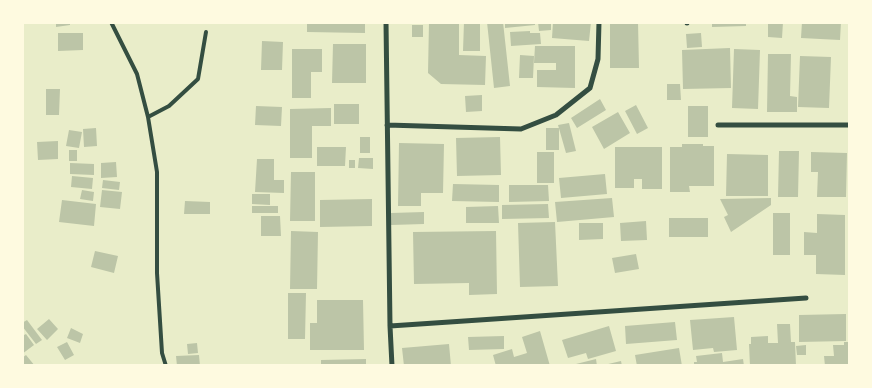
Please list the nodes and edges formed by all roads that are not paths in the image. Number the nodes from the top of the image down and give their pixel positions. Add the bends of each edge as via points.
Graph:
1 (111, 22) edge
2 (386, 22) edge
3 (599, 22) edge
4 (206, 32) dead end
5 (148, 117) junction
6 (387, 125) junction
7 (718, 125) dead end
8 (850, 125) edge
9 (806, 298) dead end
10 (390, 326) junction
11 (166, 366) edge
12 (392, 366) edge

1 - 5 lane via 137,74
2 - 6 street
3 - 6 street via 598,59 590,88 556,115 522,129
4 - 5 lane via 198,79 169,106
5 - 11 lane via 157,172 157,273 162,353
6 - 10 street
7 - 8 street
9 - 10 street
10 - 12 street

